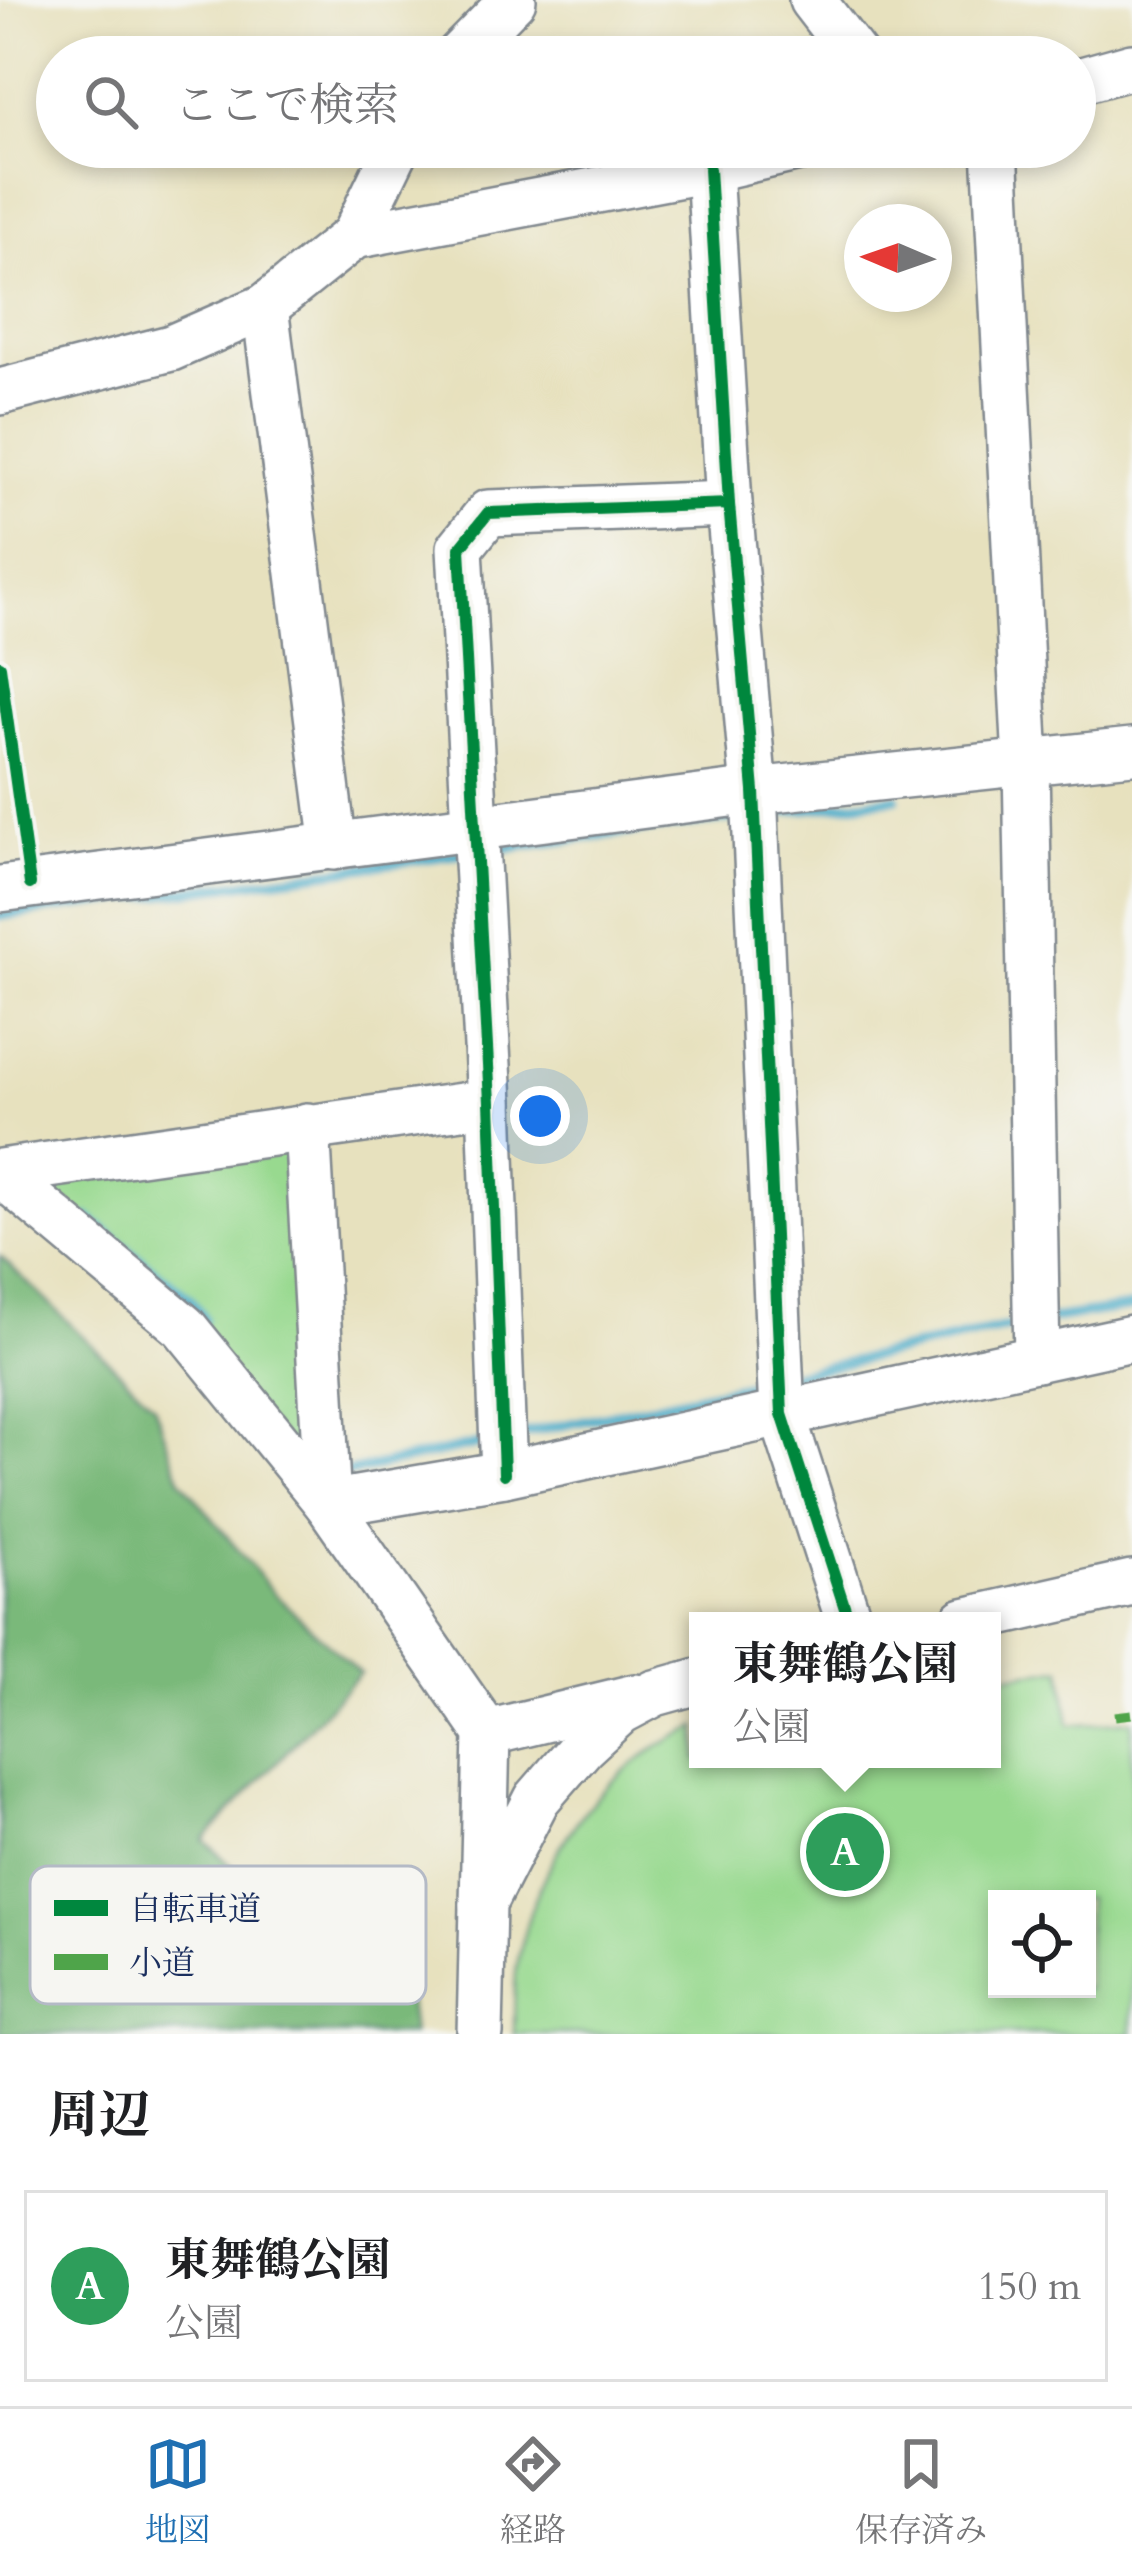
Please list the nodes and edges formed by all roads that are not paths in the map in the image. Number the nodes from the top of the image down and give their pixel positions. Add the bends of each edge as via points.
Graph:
1 (513, 0) edge
2 (812, 0) edge
3 (478, 36) edge
4 (840, 36) edge
5 (1132, 66) edge
6 (1096, 76) edge
7 (387, 168) edge
8 (713, 168) edge
9 (995, 168) edge
10 (709, 169) junction
11 (354, 236) junction
12 (265, 307) junction
13 (0, 392) edge
14 (729, 504) junction
15 (1132, 751) edge
16 (1026, 763) junction
17 (754, 790) junction
18 (475, 828) junction
19 (334, 847) junction
20 (0, 890) edge
21 (490, 1102) junction
22 (307, 1126) junction
23 (0, 1173) edge
24 (1132, 1338) edge
25 (1037, 1359) junction
26 (782, 1414) junction
27 (504, 1474) junction
28 (328, 1504) junction
29 (1132, 1583) edge
30 (846, 1612) edge
31 (1001, 1613) edge
32 (676, 1687) edge
33 (487, 1733) junction
34 (483, 1904) junction
35 (480, 2034) edge

1 - 3 street
2 - 4 street
5 - 6 street
7 - 11 street
8 - 10 street
9 - 16 street
10 - 11 street
10 - 14 street
11 - 12 street
12 - 13 street via 170,348
12 - 19 street
14 - 17 street
14 - 18 street via 488,513 460,548
15 - 16 street
16 - 17 street
16 - 25 street
17 - 18 street
17 - 26 street
18 - 19 street
18 - 21 street
19 - 20 street
21 - 22 street
21 - 27 street
22 - 23 street
22 - 28 street
23 - 28 street via 184,1328
24 - 25 street
25 - 26 street
26 - 27 street
26 - 30 street
27 - 28 street
28 - 33 street
29 - 31 street
32 - 33 street
32 - 34 street via 621,1711 582,1747 537,1799
33 - 34 street
34 - 35 street

